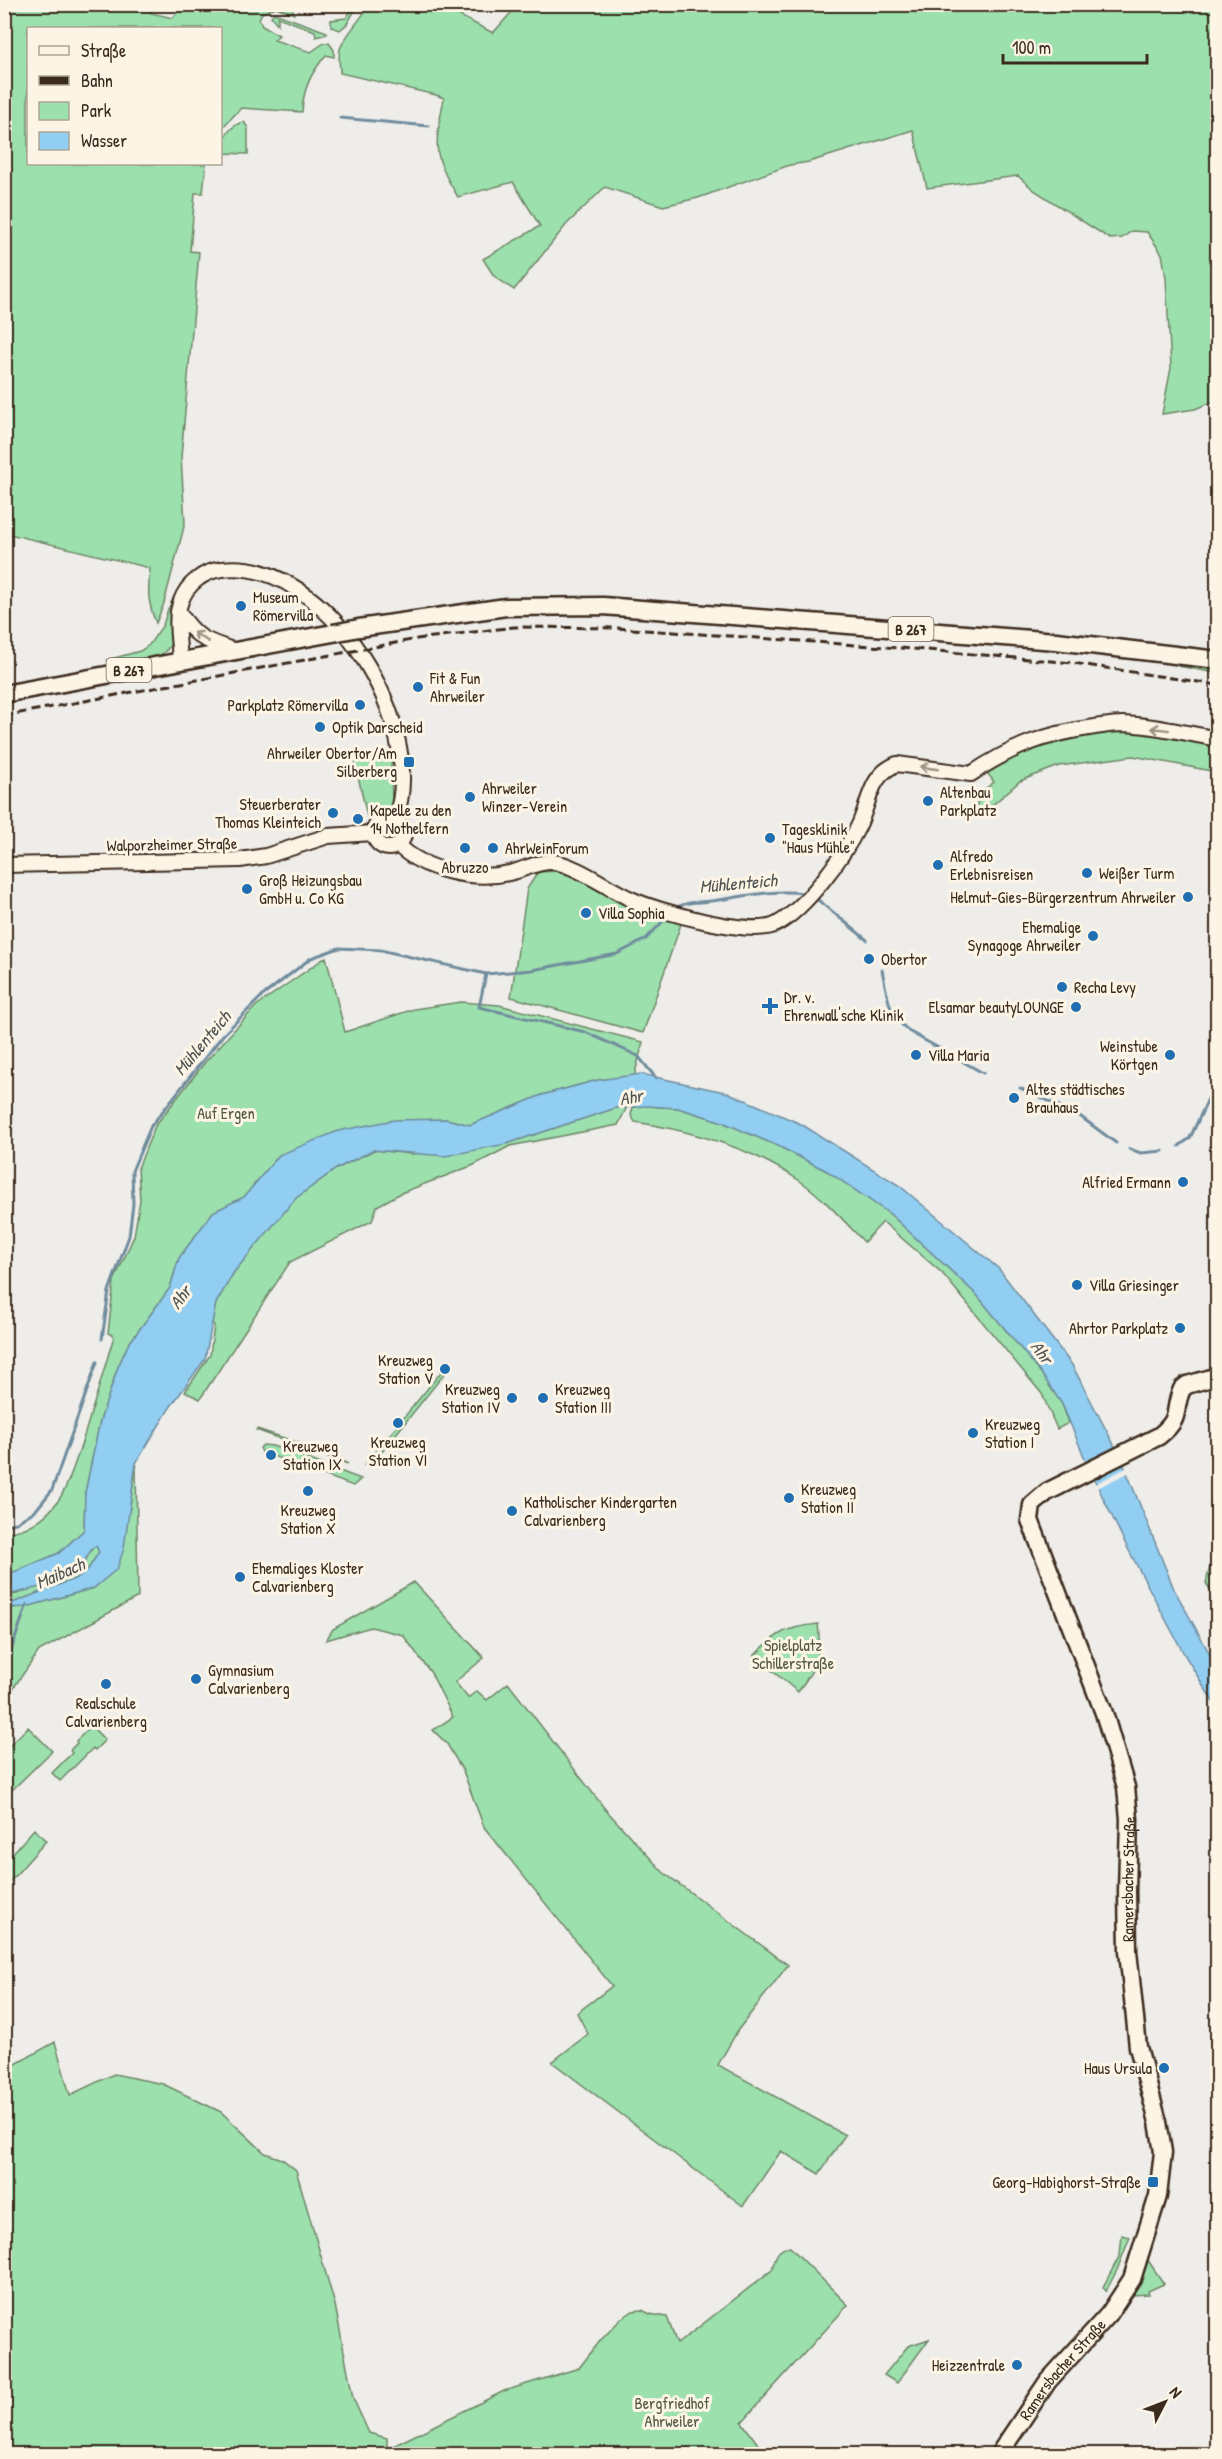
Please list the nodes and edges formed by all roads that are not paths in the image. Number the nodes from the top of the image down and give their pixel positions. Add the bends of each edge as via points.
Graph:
1 (178, 611) junction
2 (233, 650) junction
3 (180, 660) junction
4 (1218, 660) edge
5 (4, 694) edge
6 (1218, 739) edge
7 (395, 819) junction
8 (373, 833) junction
9 (398, 845) junction
10 (4, 865) edge
11 (1218, 1376) edge
12 (999, 2454) edge

2 -> 1 street via 192,632
1 - 3 street
1 - 7 street via 185,592 197,579 218,569 244,568 282,579 330,615 366,662 396,730 401,798
2 - 3 main road, B 267
2 - 4 main road, B 267, bridge via 506,607 584,605 1056,641
3 - 5 main road, B 267
6 -> 9 street via 1121,724 1033,740 971,774 897,764 887,768 878,777 858,826 821,882 789,916 758,929 715,924 633,900 561,863 543,862 494,876 423,862
7 - 8 street, Walporzheimer Straße via 379,821
7 - 9 street via 404,831
8 - 9 street via 384,848
8 - 10 street, Walporzheimer Straße via 328,836 240,860
11 - 12 main road, Ramersbacher Straße via 1187,1385 1179,1395 1175,1419 1169,1428 1047,1492 1032,1505 1030,1520 1104,1713 1126,1787 1130,1819 1128,1951 1138,2047 1163,2152 1158,2196 1132,2279 1109,2314 1048,2381

